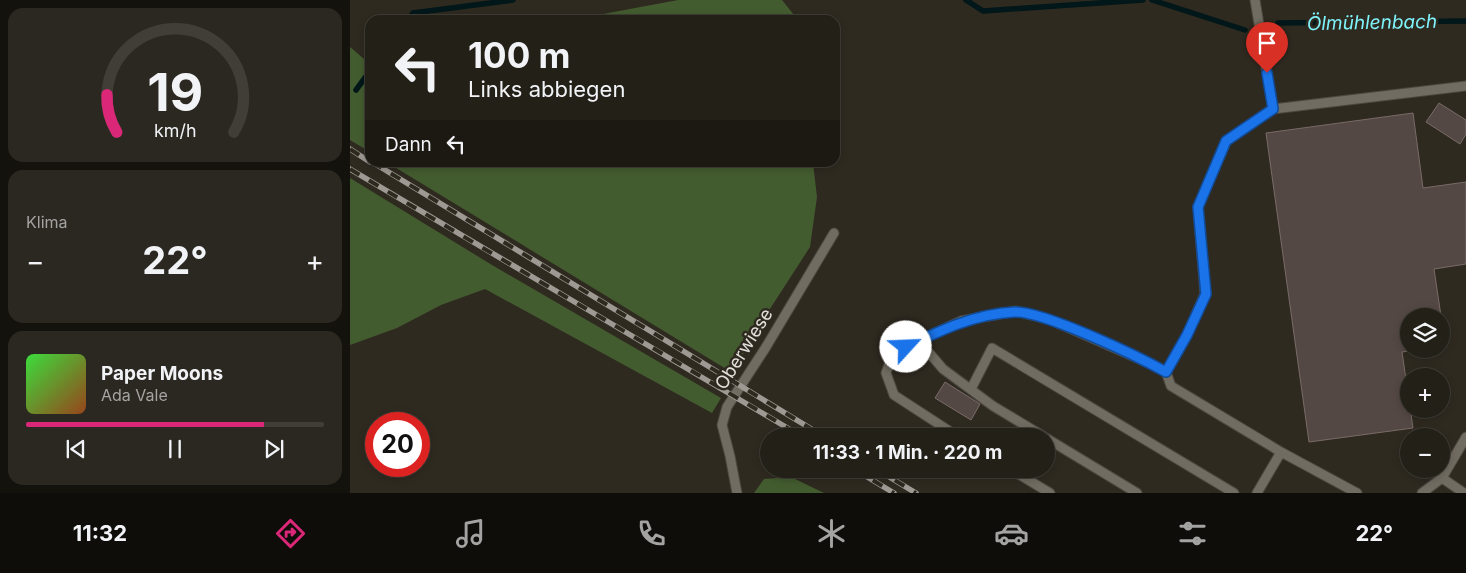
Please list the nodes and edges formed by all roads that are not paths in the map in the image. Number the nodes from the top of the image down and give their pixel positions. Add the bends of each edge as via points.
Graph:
1 (1255, 0) edge
2 (1466, 86) edge
3 (1273, 109) junction
4 (834, 233) dead end
5 (919, 341) junction
6 (1166, 372) junction
7 (971, 389) junction
8 (944, 428) edge
9 (1030, 428) edge
10 (1466, 437) edge
11 (1055, 443) edge
12 (1281, 452) junction
13 (1450, 464) edge
14 (1025, 478) edge
15 (1442, 478) joint
16 (737, 493) edge
17 (1050, 493) edge
18 (1137, 493) edge
19 (1234, 493) edge
20 (1257, 493) edge
21 (1357, 493) edge
22 (1422, 493) edge
23 (1464, 493) edge

1 - 3 lane
2 - 3 lane
3 - 6 lane via 1226,141 1198,207 1206,294
4 - 16 lane, Oberwiese via 727,407 722,425
5 - 6 lane via 962,321 1016,312 1051,320
5 - 7 lane via 943,369
5 - 8 lane via 893,353 886,372 894,395
6 - 12 lane via 1171,386
7 - 9 lane
7 - 19 lane via 992,348
10 - 13 lane
11 - 18 lane
12 - 20 lane
12 - 21 lane
14 - 17 lane
15 - 22 lane
15 - 23 lane

